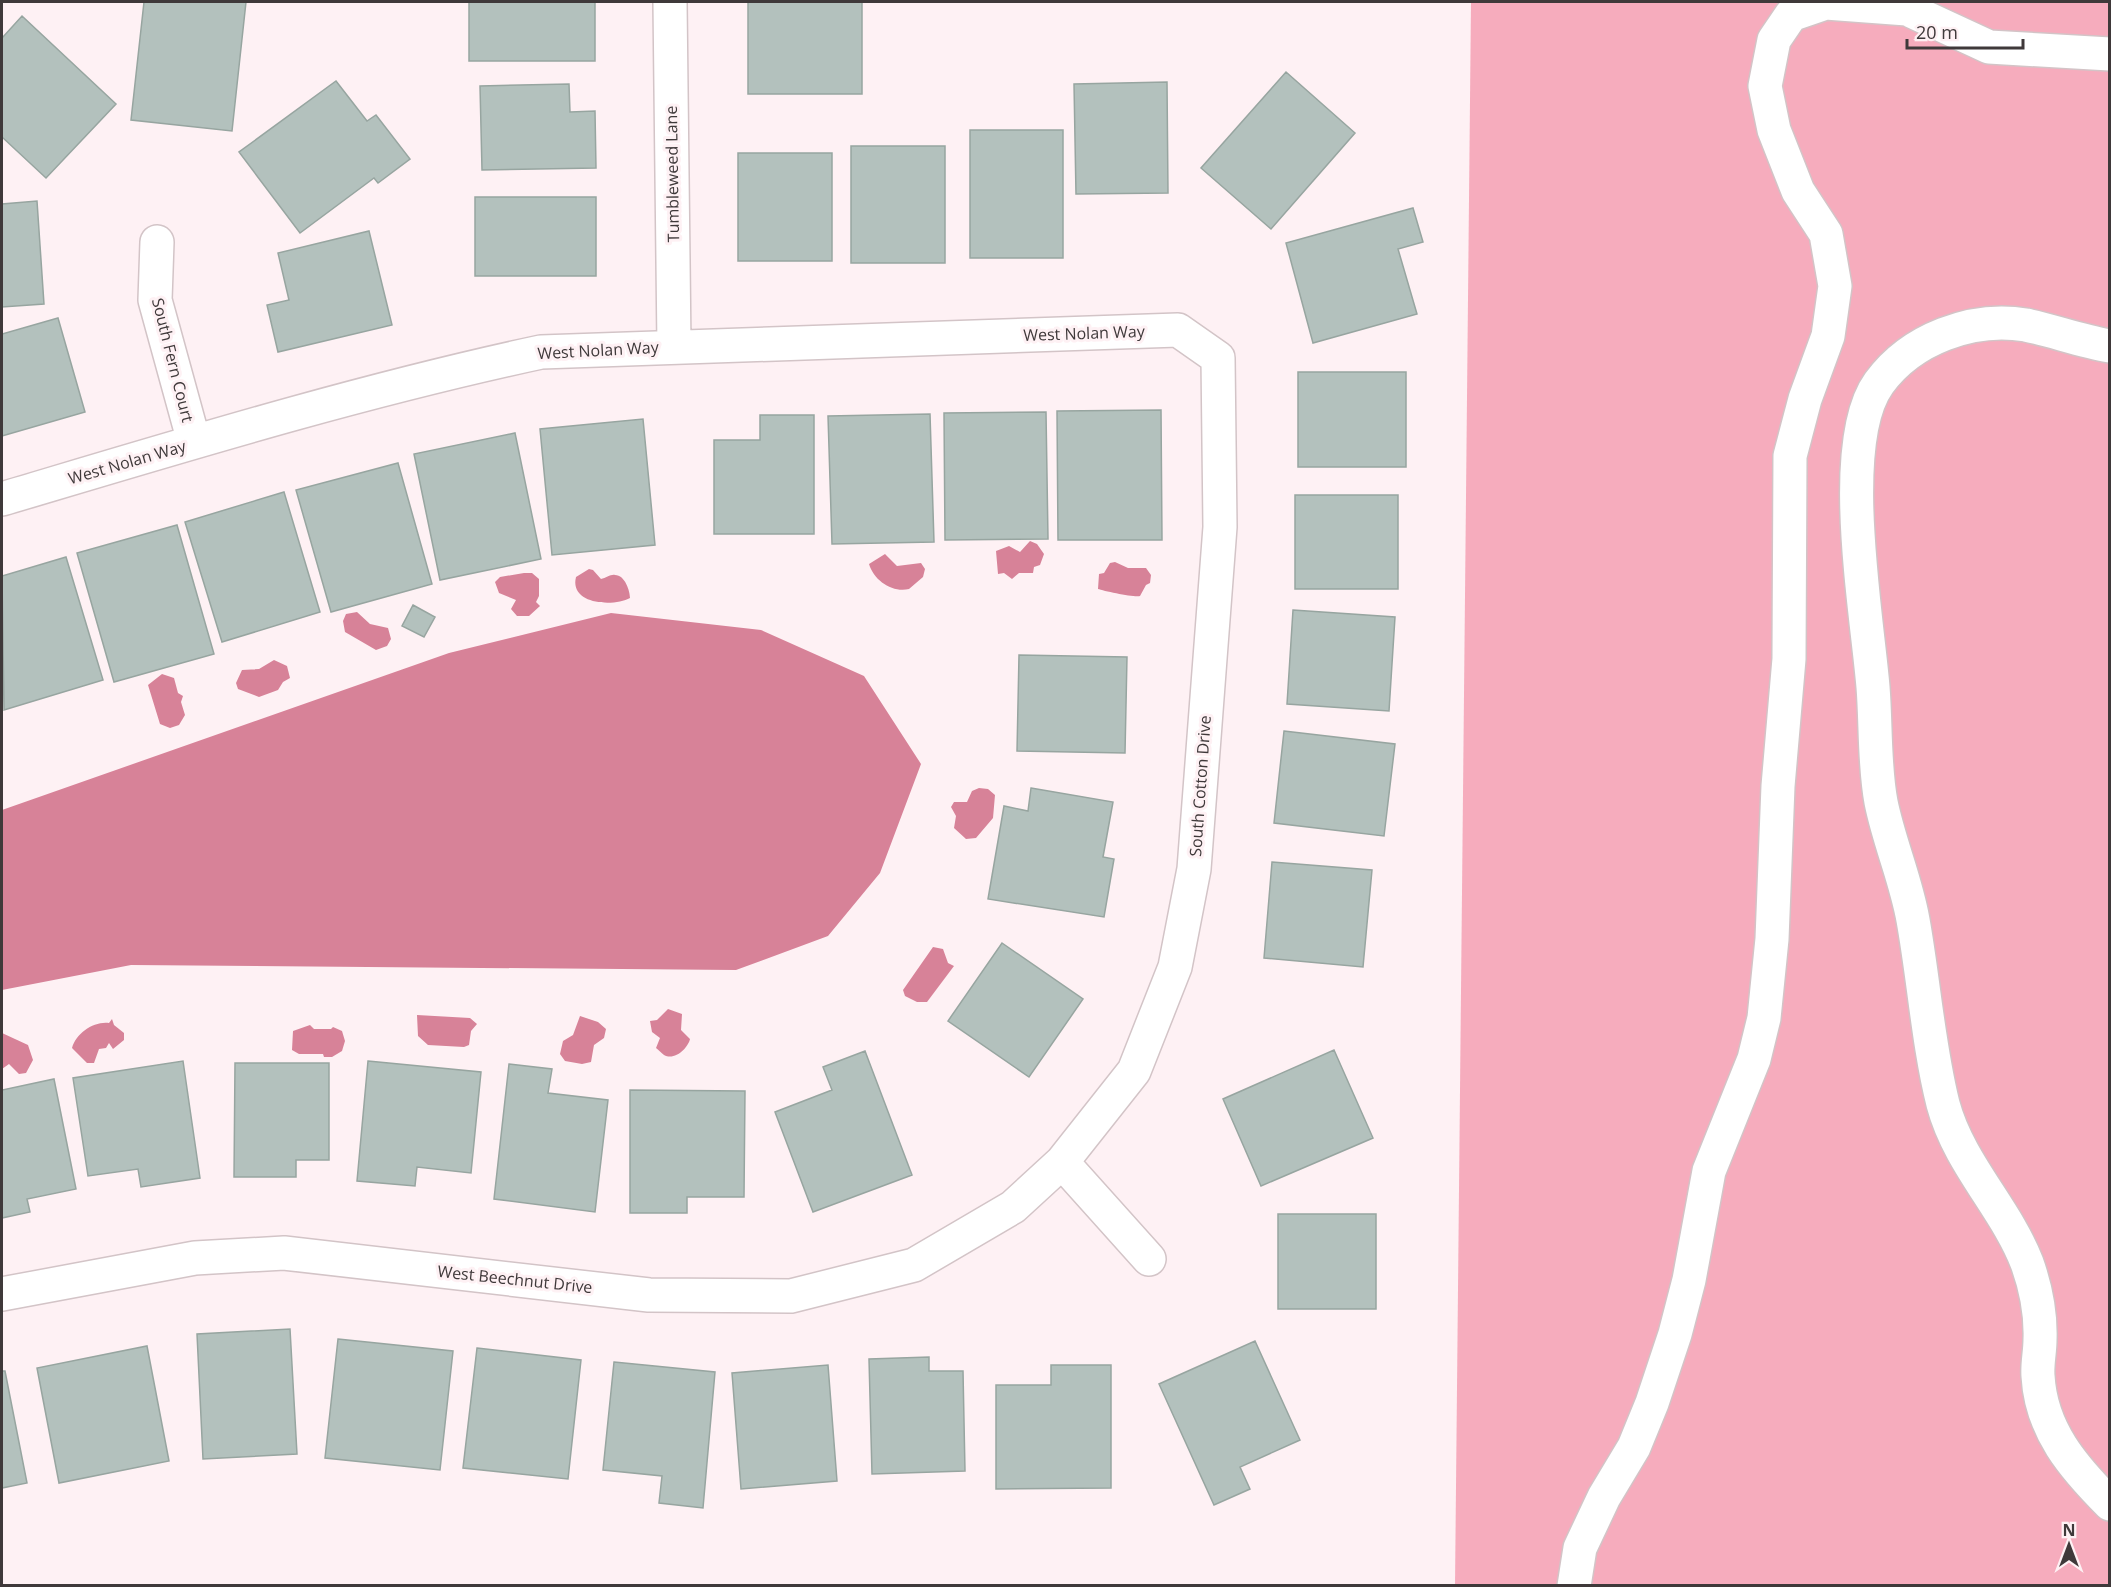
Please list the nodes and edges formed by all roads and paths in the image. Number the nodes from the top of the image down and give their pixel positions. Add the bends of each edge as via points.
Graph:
1 (670, 2) edge
2 (2109, 54) edge
3 (157, 242) dead end
4 (1178, 330) joint
5 (674, 346) junction
6 (2109, 346) edge
7 (194, 442) junction
8 (2, 499) edge
9 (1062, 1162) junction
10 (1013, 1207) joint
11 (1149, 1259) dead end
12 (2, 1294) edge
13 (2109, 1504) edge
14 (1574, 1586) edge

1 - 5 street, Tumbleweed Lane
2 - 14 street via 1989,47 1907,9 1826,3 1791,15 1774,40 1765,86 1774,130 1798,190 1826,234 1835,286 1828,336 1790,456 1789,658 1764,1018 1750,1068 1710,1171 1672,1344 1634,1447 1580,1548
3 - 7 street, South Fern Court via 154,300
4 - 5 street, West Nolan Way
4 - 9 street, South Cotton Drive via 1218,358 1220,527 1194,870 1175,967 1134,1071
5 - 7 street, West Nolan Way via 541,352 473,366
6 - 13 street via 2023,325 1984,325 1944,332 1907,354 1878,384 1860,430 1858,491 1858,556 1870,645 1880,799 1912,917 1944,1106 1959,1146 2025,1259 2038,1299 2038,1375 2043,1414 2064,1455
7 - 8 street, West Nolan Way
9 - 10 street, South Cotton Drive
9 - 11 street
10 - 12 street, West Beechnut Drive via 914,1264 791,1296 649,1295 284,1253 195,1258

